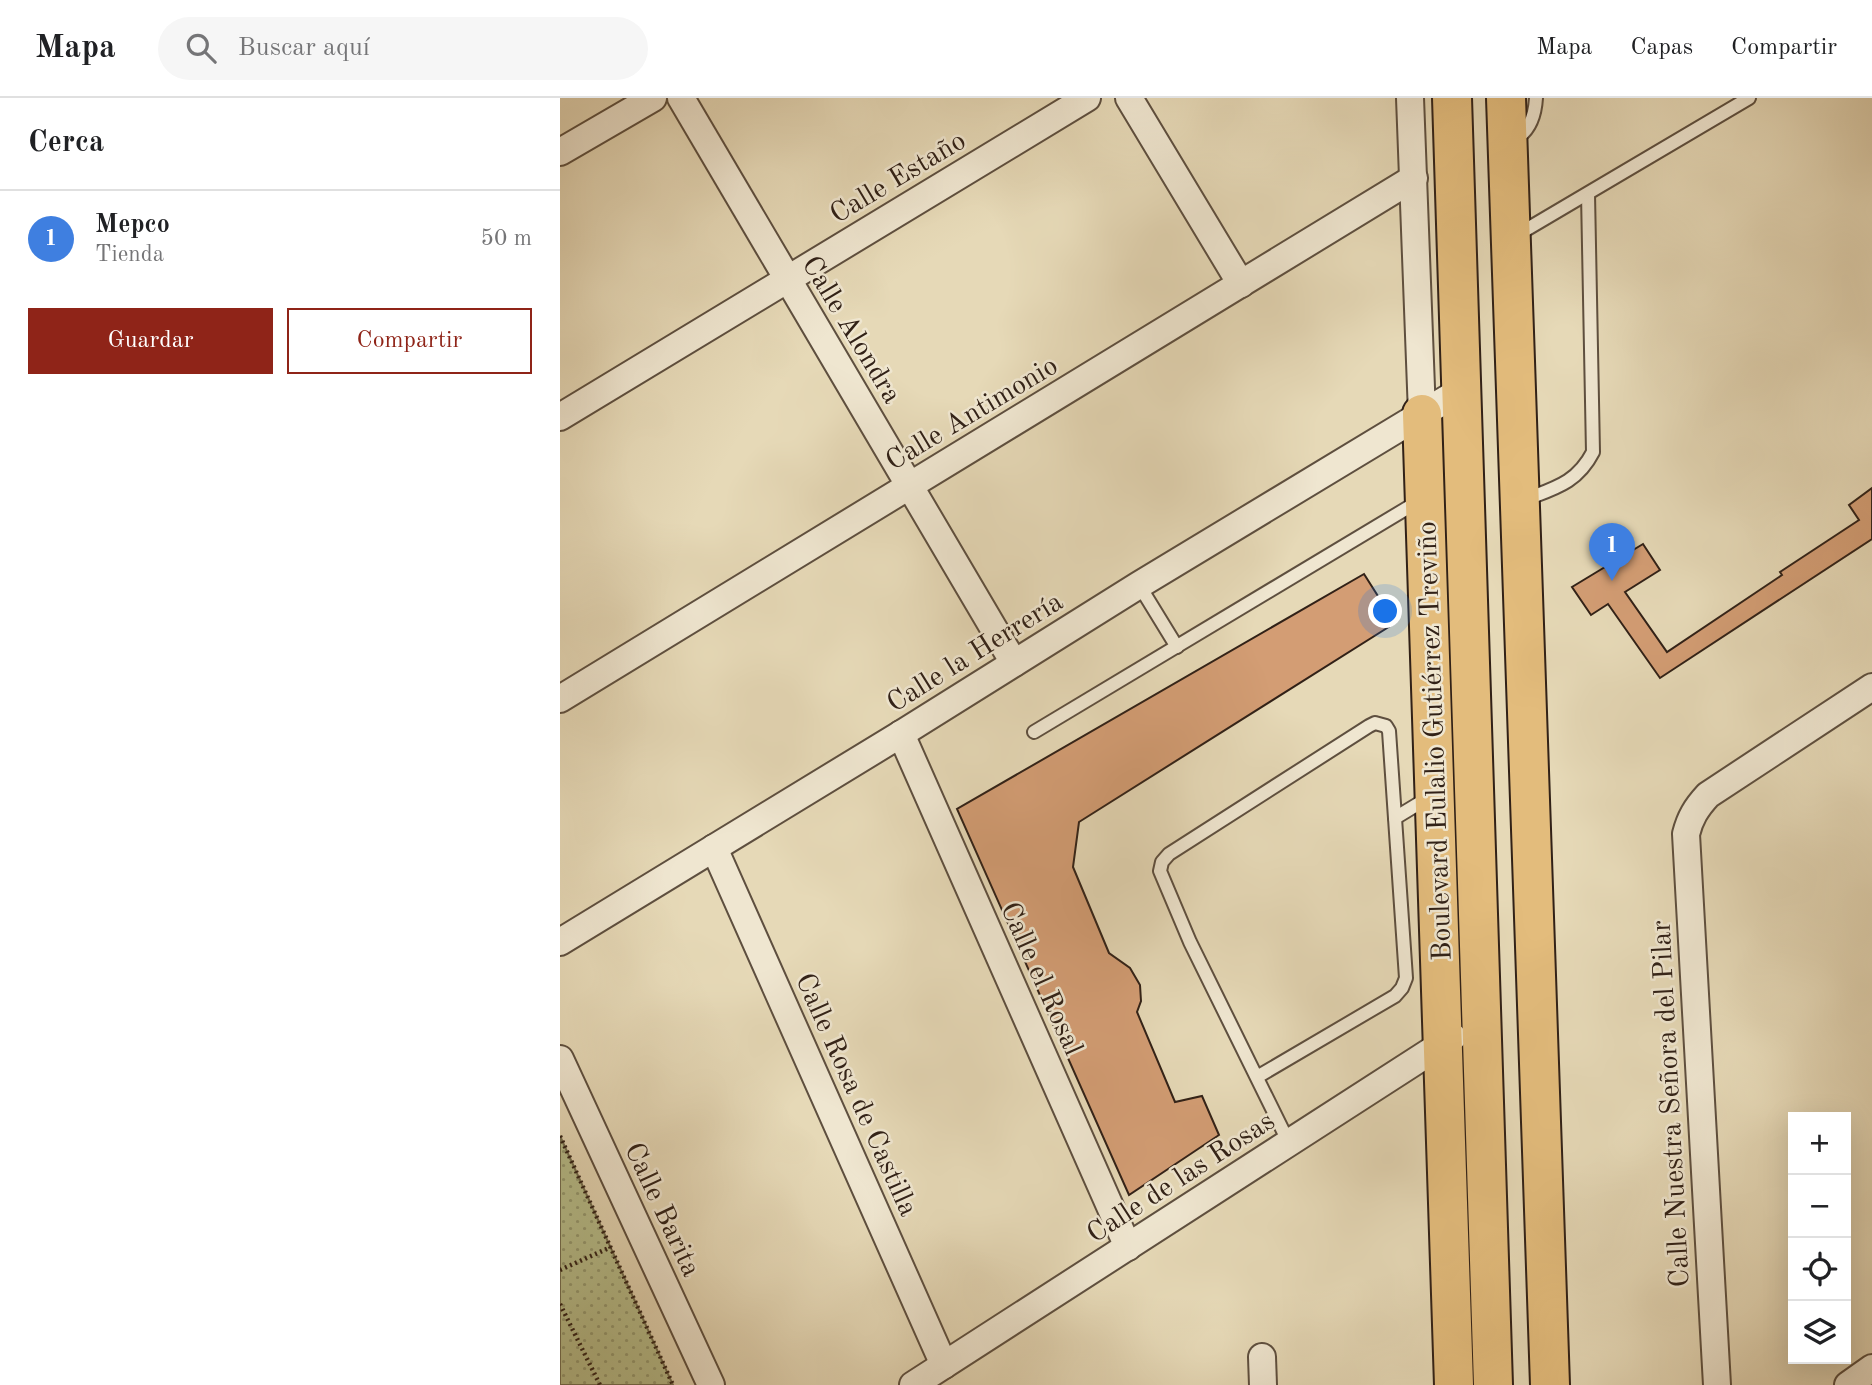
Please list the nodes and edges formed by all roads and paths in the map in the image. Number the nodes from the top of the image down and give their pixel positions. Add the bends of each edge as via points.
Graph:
1 (653, 98) edge
2 (1087, 98) edge
3 (1129, 98) edge
4 (1410, 98) edge
5 (1452, 98) edge
6 (1506, 98) edge
7 (1536, 98) edge
8 (1749, 98) edge
9 (690, 101) edge
10 (1508, 142) junction
11 (560, 152) edge
12 (1414, 178) junction
13 (1588, 194) junction
14 (1511, 238) junction
15 (787, 280) junction
16 (1241, 284) junction
17 (1460, 391) junction
18 (1422, 414) junction
19 (560, 417) edge
20 (909, 486) junction
21 (1425, 498) junction
22 (1521, 501) junction
23 (1139, 585) junction
24 (1177, 647) junction
25 (1014, 663) junction
26 (1872, 687) edge
27 (560, 699) edge
28 (1034, 732) dead end
29 (901, 734) junction
30 (1435, 794) junction
31 (1395, 818) junction
32 (714, 848) junction
33 (560, 942) edge
34 (1481, 1020) junction
35 (1443, 1044) junction
36 (560, 1059) edge
37 (1257, 1077) junction
38 (560, 1136) edge
39 (1289, 1143) junction
40 (640, 1233) junction
41 (611, 1247) junction
42 (1128, 1247) junction
43 (560, 1270) edge
44 (560, 1304) edge
45 (1262, 1357) dead end
46 (944, 1365) junction
47 (1872, 1368) edge
48 (600, 1385) edge
49 (673, 1385) edge
50 (710, 1385) edge
51 (913, 1385) edge
52 (1262, 1385) edge
53 (1454, 1385) edge
54 (1493, 1385) edge
55 (1550, 1385) edge
56 (1717, 1385) edge
57 (1848, 1385) edge

1 - 11 street
2 - 15 street, Calle Estaño
3 - 16 street
4 - 12 street, Boulevard Eulalio Gutiérrez Treviño
5 - 17 main road, Boulevard Eulalio Gutiérrez Treviño
6 - 10 main road
7 - 10 lane via 1530,125
8 - 13 lane
9 - 15 street, Calle Alondra
10 - 14 main road
12 - 16 street, Calle Antimonio
12 - 18 street, Boulevard Eulalio Gutiérrez Treviño
13 - 14 lane
13 - 22 lane via 1593,452 1576,476
14 - 22 main road
15 - 19 street, Calle Estaño
15 - 20 street, Calle Alondra
16 - 20 street, Calle Antimonio
17 - 18 street, Calle la Herrería
17 - 34 main road, Boulevard Eulalio Gutiérrez Treviño
18 - 21 main road, Boulevard Eulalio Gutiérrez Treviño
18 - 23 street, Calle la Herrería
20 - 25 street, Calle Alondra
20 - 27 street, Calle Antimonio
21 - 24 lane
21 - 30 main road, Boulevard Eulalio Gutiérrez Treviño
22 - 55 main road
23 - 24 lane
23 - 25 street, Calle la Herrería
24 - 28 lane
25 - 29 street, Calle la Herrería
26 - 56 street, Calle Nuestra Señora del Pilar via 1708,795 1690,820 1686,849
29 - 32 street, Calle la Herrería
29 - 42 street, Calle el Rosal
30 - 31 lane
30 - 35 main road, Boulevard Eulalio Gutiérrez Treviño
31 - 37 lane via 1406,978 1402,988 1388,1001
31 - 37 lane via 1388,731 1375,723 1162,862 1162,880
32 - 33 street, Calle la Herrería
32 - 46 street, Calle Rosa de Castilla
34 - 35 street, Calle de las Rosas
34 - 54 main road, Boulevard Eulalio Gutiérrez Treviño
35 - 39 street, Calle de las Rosas
35 - 53 main road, Boulevard Eulalio Gutiérrez Treviño
36 - 40 street, Calle Barita
37 - 39 lane
38 - 41 path
39 - 42 street, Calle de las Rosas
40 - 41 path
40 - 50 street, Calle Barita
41 - 43 path
41 - 49 path
42 - 46 street, Calle de las Rosas
44 - 48 path
45 - 52 street
46 - 51 street, Calle de las Rosas
47 - 57 street

